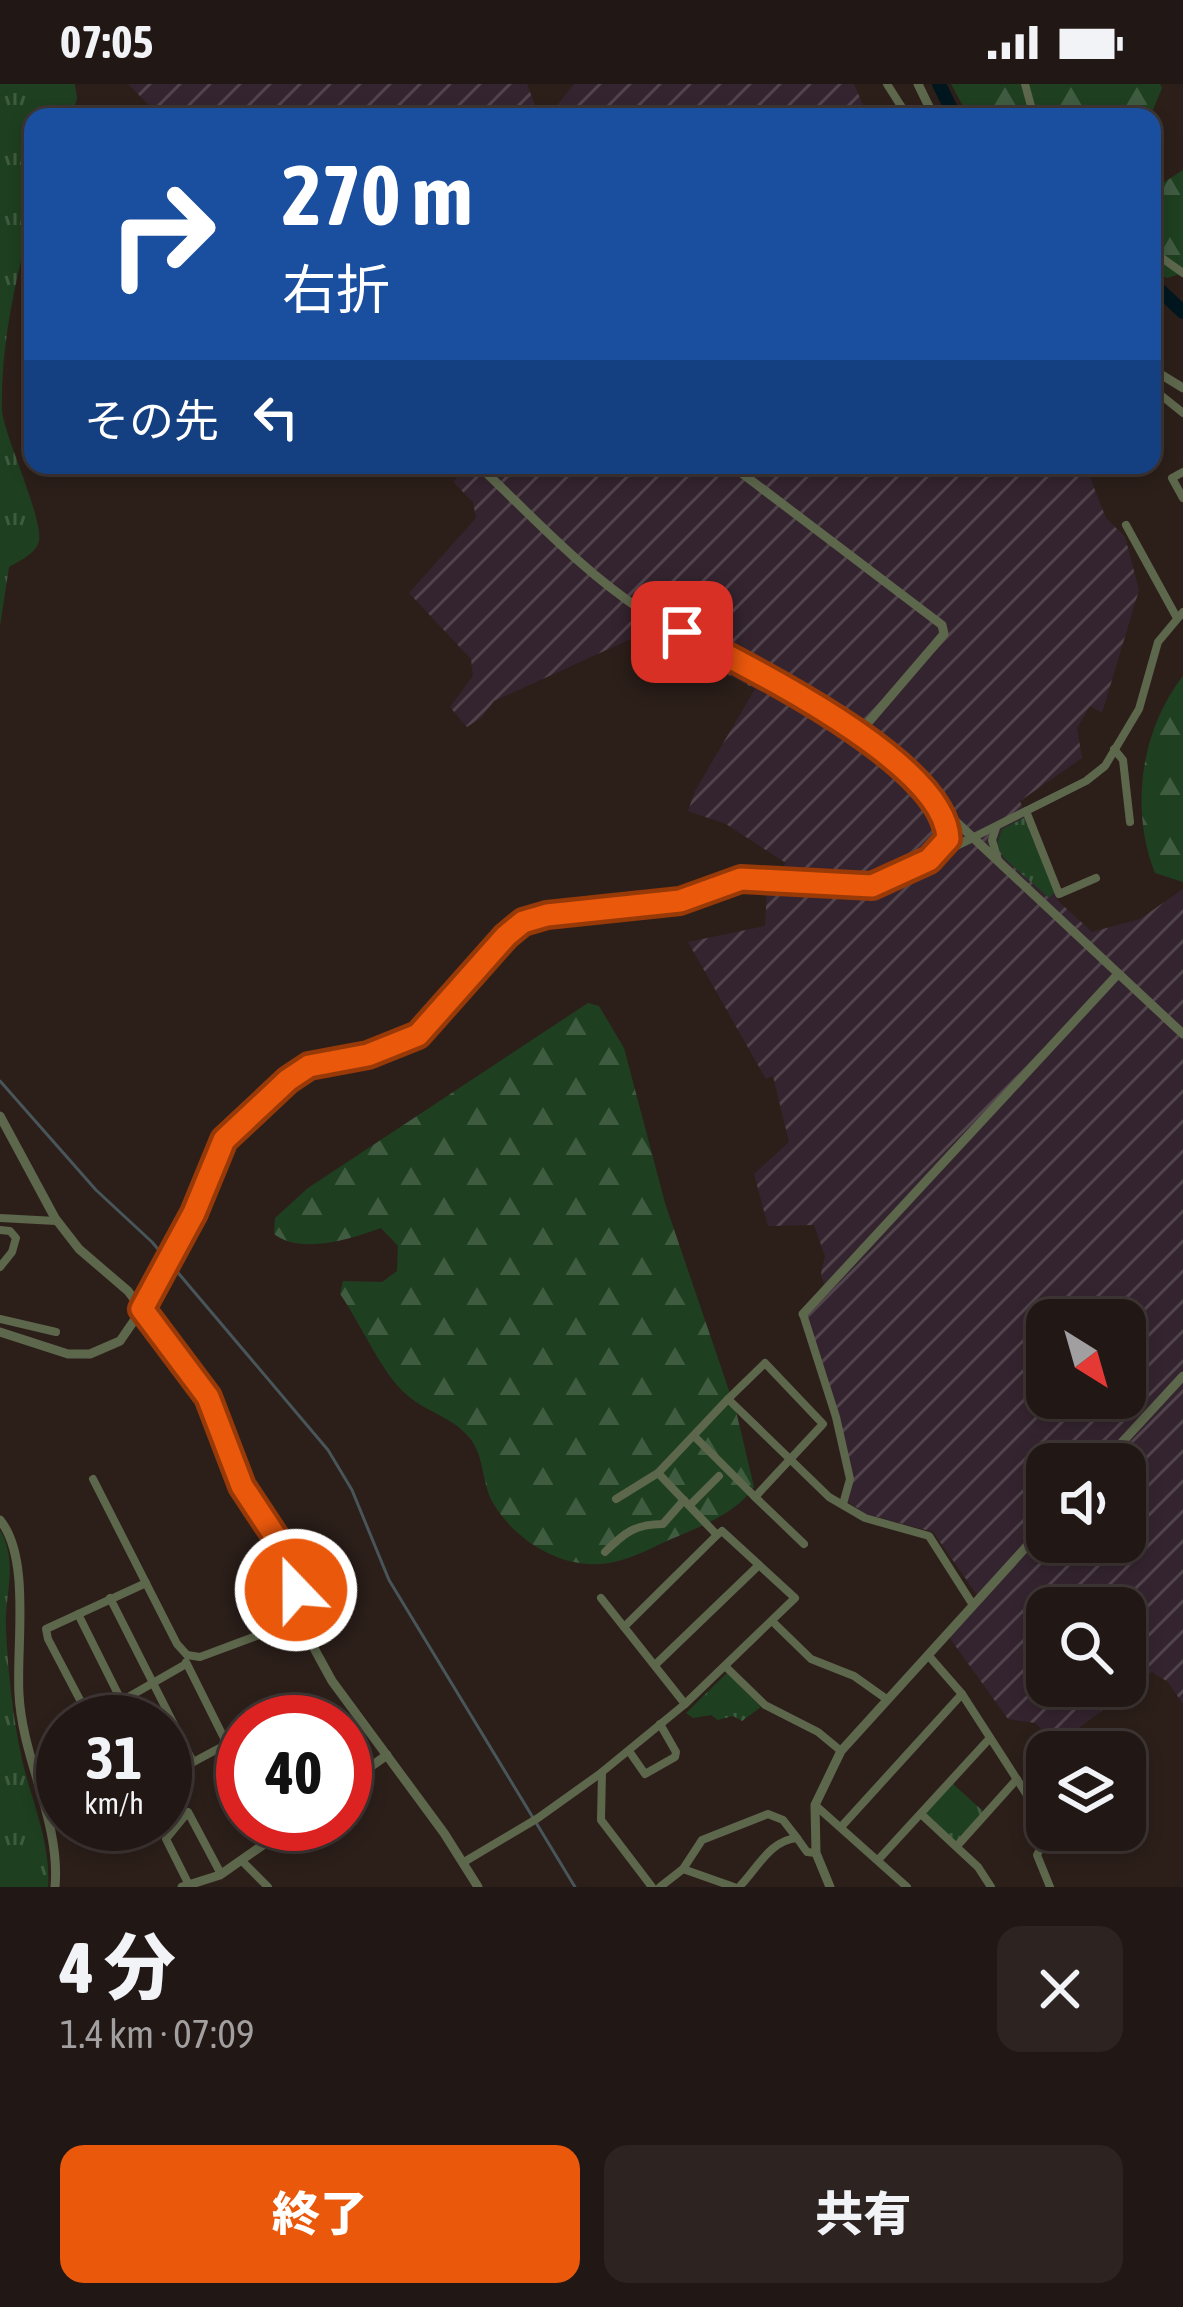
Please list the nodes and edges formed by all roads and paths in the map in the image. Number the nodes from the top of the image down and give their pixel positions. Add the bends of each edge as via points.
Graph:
1 (1183, 472) edge
2 (488, 474) edge
3 (743, 474) edge
4 (1183, 498) edge
5 (1126, 525) dead end
6 (1180, 615) edge
7 (860, 732) junction
8 (1114, 748) junction
9 (938, 804) junction
10 (1026, 811) junction
11 (1130, 822) dead end
12 (1001, 823) junction
13 (974, 837) junction
14 (929, 860) junction
15 (1000, 862) junction
16 (1096, 878) dead end
17 (1118, 974) junction
18 (1183, 1034) edge
19 (1, 1121) edge
20 (0, 1218) edge
21 (56, 1221) junction
22 (0, 1230) edge
23 (0, 1267) edge
24 (142, 1309) junction
25 (803, 1314) joint
26 (0, 1319) edge
27 (0, 1332) edge
28 (56, 1333) dead end
29 (1183, 1376) edge
30 (728, 1399) junction
31 (694, 1436) junction
32 (1121, 1443) edge
33 (790, 1460) junction
34 (658, 1473) junction
35 (718, 1476) dead end
36 (93, 1479) dead end
37 (755, 1497) junction
38 (616, 1499) dead end
39 (687, 1503) junction
40 (843, 1504) junction
41 (0, 1520) edge
42 (717, 1535) junction
43 (804, 1544) dead end
44 (1026, 1547) edge
45 (604, 1552) dead end
46 (759, 1565) junction
47 (146, 1583) junction
48 (110, 1598) junction
49 (601, 1598) dead end
50 (974, 1605) junction
51 (77, 1614) junction
52 (302, 1618) junction
53 (772, 1621) junction
54 (624, 1627) junction
55 (927, 1654) junction
56 (187, 1659) junction
57 (656, 1666) junction
58 (724, 1666) junction
59 (153, 1684) junction
60 (962, 1694) junction
61 (78, 1695) edge
62 (118, 1695) edge
63 (134, 1695) edge
64 (885, 1698) junction
65 (685, 1704) junction
66 (216, 1721) edge
67 (661, 1724) junction
68 (991, 1738) junction
69 (216, 1750) edge
70 (628, 1750) junction
71 (841, 1751) junction
72 (387, 1754) junction
73 (193, 1762) joint
74 (372, 1765) edge
75 (602, 1772) junction
76 (1017, 1779) junction
77 (1026, 1793) edge
78 (815, 1805) junction
79 (921, 1814) junction
80 (841, 1827) junction
81 (797, 1838) junction
82 (956, 1846) junction
83 (257, 1851) edge
84 (1038, 1851) edge
85 (816, 1853) junction
86 (878, 1860) junction
87 (242, 1862) junction
88 (464, 1862) junction
89 (682, 1868) junction
90 (221, 1874) junction
91 (186, 1886) edge
92 (55, 1887) edge
93 (268, 1887) edge
94 (478, 1887) edge
95 (656, 1887) edge
96 (737, 1887) edge
97 (830, 1887) edge
98 (908, 1887) edge
99 (991, 1887) edge
100 (1050, 1887) edge

1 - 4 street via 1172,478
2 - 7 street via 617,593
3 - 7 street via 942,625 944,634
5 - 6 street
6 - 8 street via 1158,643 1139,709
7 - 9 street
8 - 10 street via 1096,775
8 - 11 street via 1123,760
9 - 13 street
9 - 14 street via 948,839
10 - 12 street
10 - 16 street via 1058,894
12 - 13 street
12 - 15 street via 992,840
13 - 14 street
13 - 15 street
14 - 24 street via 872,886 741,879 680,901 523,922 418,1035 309,1066 224,1140
15 - 17 street
17 - 18 street
17 - 25 street
19 - 21 street
20 - 21 street
21 - 24 street
22 - 23 street via 16,1238
24 - 27 street via 120,1341 90,1354
24 - 52 street via 208,1397 242,1486 289,1562
25 - 40 street via 850,1479
26 - 28 street
29 - 32 street
30 - 31 street
30 - 33 street
30 - 33 street via 764,1363 823,1424
31 - 34 street
31 - 37 street
33 - 37 street
33 - 40 street
34 - 38 street
34 - 39 street
35 - 39 street
36 - 47 street
37 - 43 street
39 - 42 street
39 - 45 street via 663,1524 628,1530
40 - 50 street via 929,1536
41 - 92 street via 17,1558 23,1733 55,1854
42 - 46 street via 722,1531
42 - 54 street
44 - 50 street
46 - 53 street via 794,1598
46 - 57 street
47 - 48 street
47 - 56 street
48 - 51 street
48 - 59 street
49 - 54 street
50 - 55 street
51 - 61 street via 46,1629
51 - 62 street
52 - 56 street
52 - 72 street via 332,1681
53 - 58 street
53 - 64 street via 811,1659
54 - 57 street
55 - 60 street
55 - 64 street
56 - 59 street
56 - 66 street
57 - 65 street
58 - 65 street
58 - 71 street via 765,1705
59 - 63 street
59 - 73 street
60 - 68 street
60 - 80 street
64 - 71 street
65 - 67 street
67 - 70 street
67 - 70 street via 675,1756 645,1774
68 - 76 street
68 - 79 street
69 - 73 street
70 - 75 street
71 - 78 street
72 - 74 street
72 - 88 street
75 - 88 street
75 - 95 street via 601,1820
76 - 77 street
76 - 82 street
78 - 80 street
78 - 85 street
79 - 82 street
79 - 86 street
80 - 86 street
81 - 85 street
81 - 89 street via 768,1814 702,1840
81 - 96 street via 768,1851
82 - 99 street
83 - 87 street
84 - 100 street
85 - 97 street
86 - 98 street
87 - 90 street
87 - 93 street
88 - 94 street
89 - 95 street
89 - 96 street
90 - 91 street
90 - 91 street via 188,1812 166,1835

